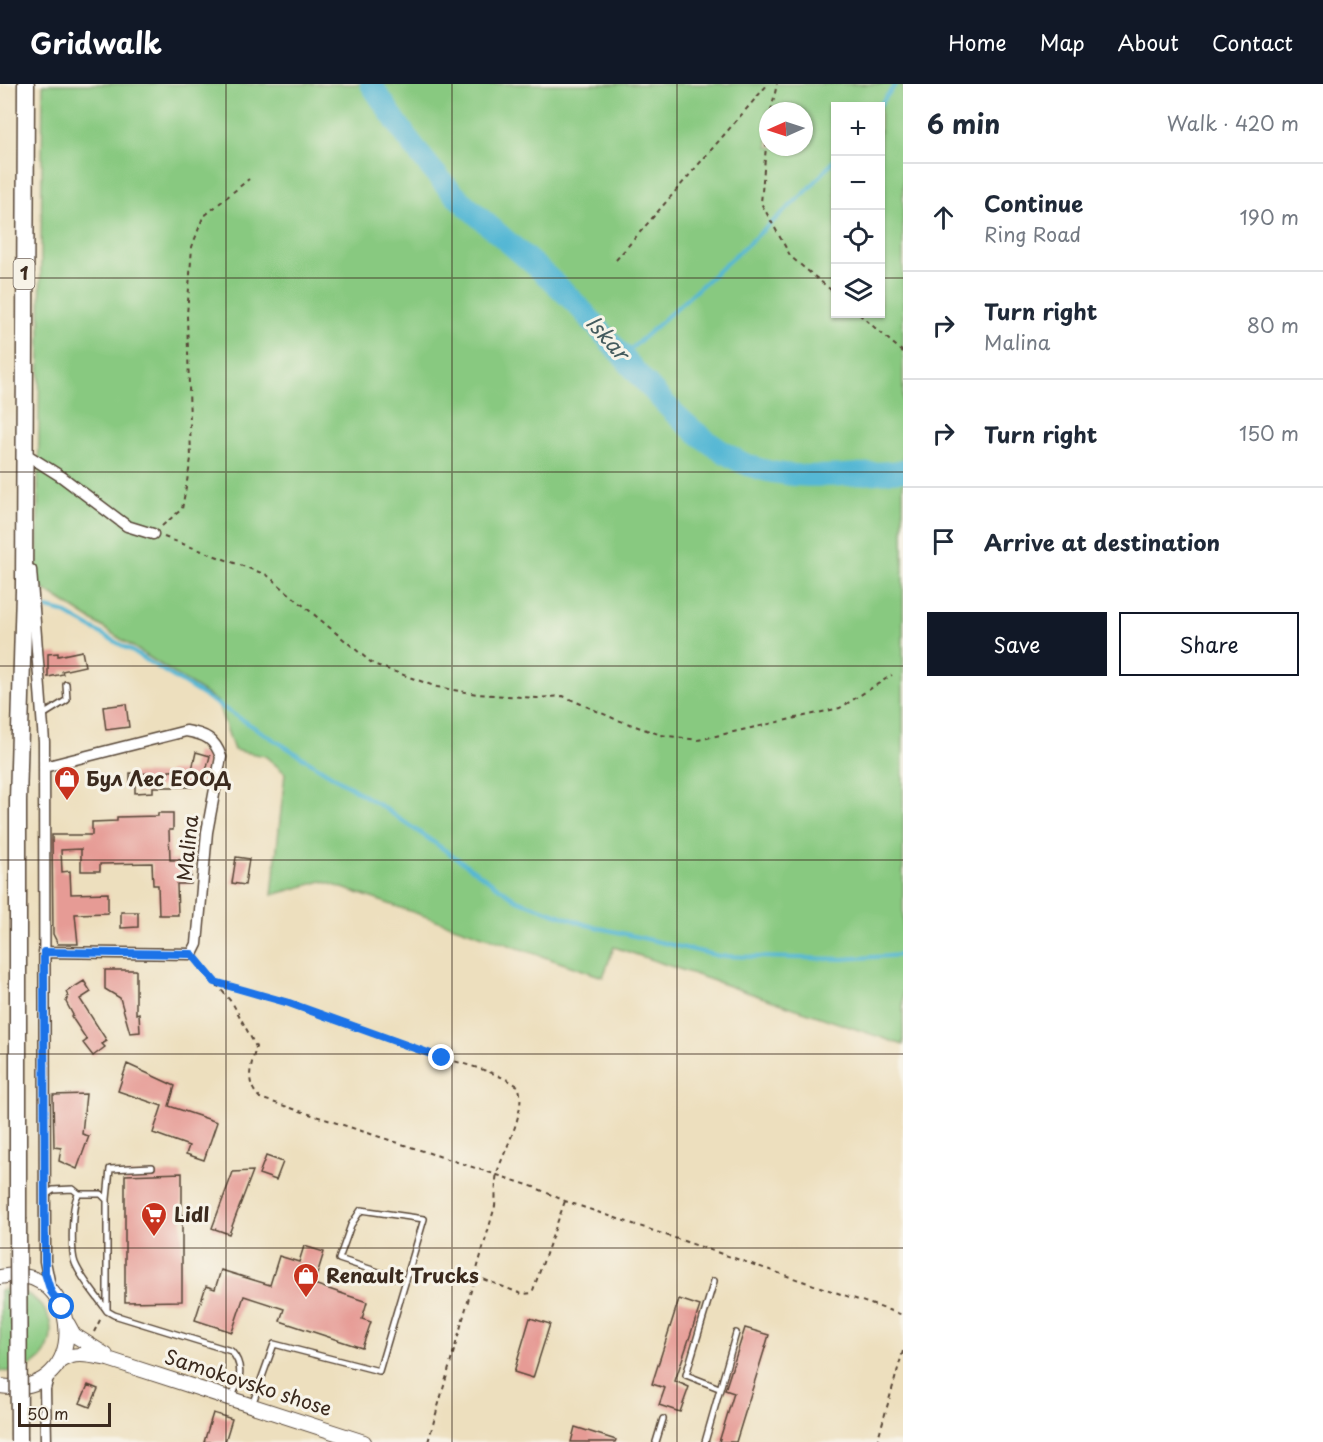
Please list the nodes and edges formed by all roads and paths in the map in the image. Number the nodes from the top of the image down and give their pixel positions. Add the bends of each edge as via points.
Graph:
1 (26, 84) edge
2 (768, 84) edge
3 (777, 84) edge
4 (773, 102) edge
5 (765, 156) edge
6 (249, 178) dead end
7 (616, 260) dead end
8 (831, 290) edge
9 (864, 318) edge
10 (903, 352) edge
11 (24, 459) junction
12 (153, 534) junction
13 (892, 675) dead end
14 (66, 684) dead end
15 (42, 716) junction
16 (44, 767) junction
17 (44, 952) junction
18 (192, 954) junction
19 (215, 982) junction
20 (152, 1167) dead end
21 (497, 1175) junction
22 (79, 1194) junction
23 (45, 1196) junction
24 (107, 1200) junction
25 (565, 1201) junction
26 (0, 1276) edge
27 (475, 1276) junction
28 (406, 1281) junction
29 (714, 1281) dead end
30 (51, 1292) junction
31 (107, 1311) junction
32 (903, 1315) edge
33 (67, 1322) junction
34 (736, 1333) dead end
35 (90, 1346) junction
36 (903, 1351) edge
37 (60, 1361) junction
38 (120, 1362) junction
39 (49, 1373) junction
40 (0, 1386) edge
41 (719, 1388) junction
42 (231, 1398) junction
43 (252, 1405) junction
44 (663, 1419) dead end
45 (19, 1442) edge
46 (46, 1442) edge
47 (364, 1442) edge
48 (428, 1442) edge
49 (656, 1442) edge
50 (705, 1442) edge
51 (877, 1442) edge

1 - 11 highway, 1
2 - 7 path
3 - 4 path
5 - 8 path via 761,203 791,257
6 - 12 path via 203,216 192,247 187,315 191,459 182,509
9 - 10 path
11 - 12 street via 62,477 127,526
11 - 15 street
11 - 45 highway, 1, bridge via 18,801
12 - 13 path via 267,575 373,664 437,687 477,694 563,696 661,735 698,740 840,708
14 - 15 lane via 67,700
15 - 16 street
16 - 17 street
16 - 18 street, Malina via 186,731 202,734 218,747 221,757 207,832 197,944
17 - 18 street
17 - 23 street
18 - 19 path
19 - 21 path via 233,1004 255,1047 248,1078 250,1089 260,1098
19 - 21 path via 289,1003 501,1076 518,1086 521,1101
20 - 24 lane via 110,1169
21 - 25 path
21 - 27 path via 495,1206
22 - 23 lane via 74,1189 53,1190
22 - 24 lane via 101,1194
22 - 31 lane via 74,1201 73,1256
23 - 30 street via 45,1273
24 - 31 lane
25 - 27 path via 532,1293 522,1294
25 - 32 path
26 - 30 main road via 26,1277
27 - 48 path
28 - 28 lane via 424,1219 362,1210 351,1225 339,1259
28 - 43 lane via 379,1371 274,1344
29 - 41 lane via 686,1375
30 - 33 main road
31 - 35 path via 97,1323
31 - 42 lane via 231,1351 241,1372
33 - 35 main road via 74,1335
33 - 37 main road via 66,1348
34 - 41 lane
35 - 38 main road
36 - 51 path
37 - 38 main road via 79,1354
37 - 39 main road
38 - 42 main road, Samokovsko shose
39 - 40 main road via 21,1387
39 - 46 street via 45,1389
41 - 50 lane
42 - 43 main road, Samokovsko shose
43 - 47 main road, Samokovsko shose
44 - 49 lane

